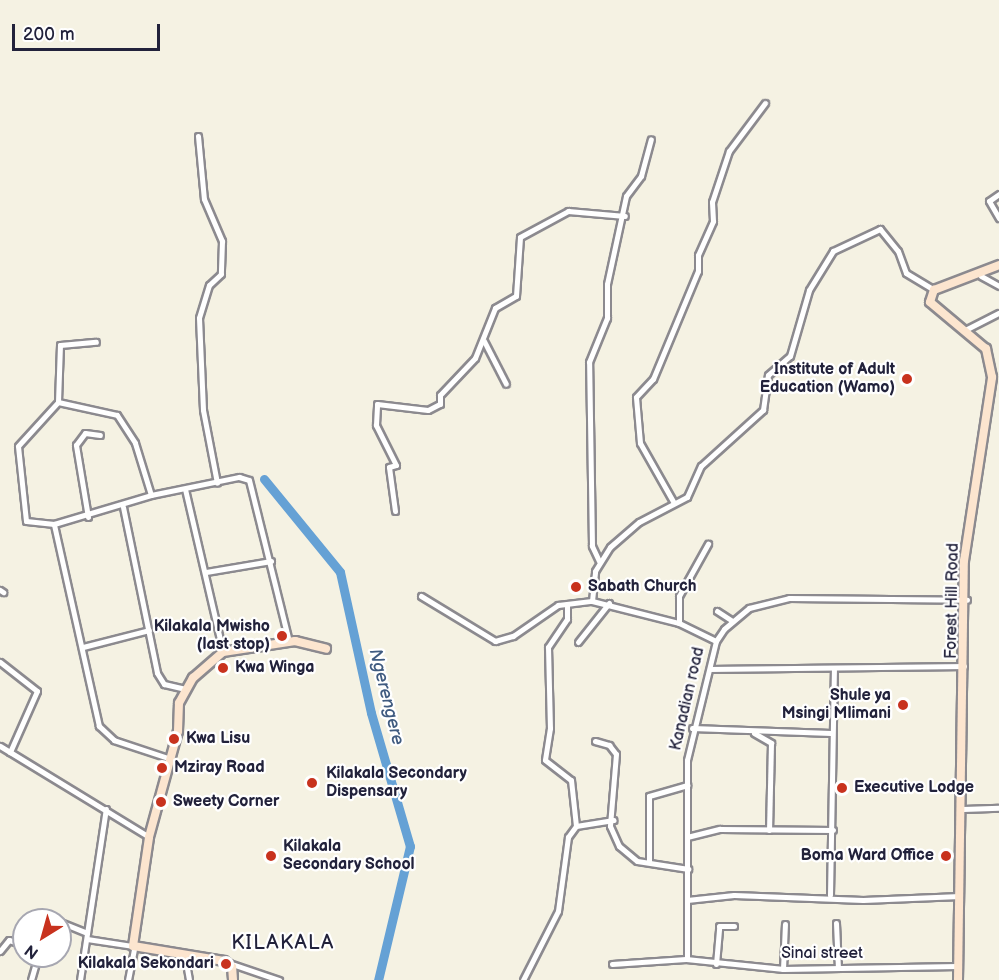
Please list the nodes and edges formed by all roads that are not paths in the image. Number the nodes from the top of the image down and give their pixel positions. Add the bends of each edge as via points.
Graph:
1 (765, 103) dead end
2 (198, 136) dead end
3 (651, 139) dead end
4 (999, 194) edge
5 (625, 216) junction
6 (999, 218) edge
7 (999, 264) edge
8 (981, 276) junction
9 (999, 286) edge
10 (934, 290) junction
11 (999, 313) edge
12 (965, 330) junction
13 (484, 341) junction
14 (96, 342) dead end
15 (506, 384) dead end
16 (58, 402) junction
17 (100, 435) dead end
18 (218, 483) junction
19 (185, 489) junction
20 (151, 495) junction
21 (674, 503) junction
22 (123, 507) junction
23 (395, 511) dead end
24 (88, 517) junction
25 (54, 524) junction
26 (708, 544) dead end
27 (271, 561) junction
28 (599, 561) junction
29 (206, 572) junction
30 (421, 596) dead end
31 (967, 600) junction
32 (592, 601) junction
33 (609, 603) junction
34 (567, 604) junction
35 (717, 611) dead end
36 (731, 620) junction
37 (679, 623) junction
38 (149, 630) junction
39 (716, 641) junction
40 (289, 642) junction
41 (578, 642) dead end
42 (83, 647) junction
43 (326, 649) dead end
44 (222, 652) junction
45 (0, 662) edge
46 (966, 666) junction
47 (711, 669) junction
48 (834, 670) junction
49 (184, 689) junction
50 (692, 728) junction
51 (752, 732) junction
52 (831, 734) junction
53 (777, 735) junction
54 (595, 741) dead end
55 (771, 743) junction
56 (0, 746) edge
57 (10, 752) junction
58 (168, 758) junction
59 (687, 785) junction
60 (999, 808) edge
61 (106, 809) junction
62 (963, 809) junction
63 (614, 820) junction
64 (576, 826) junction
65 (769, 830) junction
66 (833, 830) junction
67 (149, 837) junction
68 (687, 837) junction
69 (649, 862) junction
70 (688, 868) junction
71 (830, 896) junction
72 (960, 896) junction
73 (687, 900) junction
74 (836, 923) dead end
75 (785, 924) dead end
76 (734, 926) dead end
77 (72, 928) edge
78 (87, 936) junction
79 (12, 941) edge
80 (134, 947) junction
81 (0, 951) edge
82 (185, 957) junction
83 (687, 959) junction
84 (227, 963) junction
85 (612, 963) dead end
86 (716, 964) junction
87 (958, 966) junction
88 (838, 968) junction
89 (783, 969) junction
90 (80, 980) edge
91 (128, 980) edge
92 (189, 980) edge
93 (233, 980) edge
94 (279, 980) edge
95 (523, 980) edge
96 (958, 980) edge

1 - 21 street via 729,151 712,202 713,221 698,255 698,271 653,379 636,397 640,443
2 - 18 street via 204,200 222,237 221,274 209,285 199,318 203,410
3 - 5 street via 641,176 626,196
4 - 6 street via 989,201
5 - 13 street via 568,211 520,237 516,296 495,308
5 - 28 street via 607,284 607,318 589,362 592,546
7 - 8 street
8 - 9 street
8 - 10 street via 959,277
10 - 12 street, Forest Hill Road via 930,302 933,309
10 - 21 street via 906,273 898,251 880,229 833,252 809,290 790,356 768,375 763,410 701,466 691,477 691,492
11 - 12 street
12 - 31 street, Forest Hill Road via 986,349 992,377 964,561
13 - 15 street
13 - 23 street via 440,395 437,406 376,405 376,425 396,465 389,467
14 - 16 street via 60,345
16 - 20 street via 117,415 135,443
16 - 25 street via 23,436 17,457 26,521
17 - 24 street via 85,433 76,445
18 - 19 street
18 - 27 street via 239,477 253,483
19 - 20 street
19 - 29 street
20 - 22 street
21 - 28 street via 639,522
22 - 24 street
22 - 38 street
24 - 25 street
25 - 42 street
26 - 37 street via 679,596
27 - 29 street
27 - 40 street
28 - 32 street
29 - 44 street
30 - 34 street via 471,630 497,641
31 - 36 street, Kanadian road via 789,598 758,604
31 - 46 street, Forest Hill Road
32 - 33 street
32 - 34 street
33 - 37 street
33 - 41 street
34 - 64 street via 567,620 548,647 550,728 545,760 571,780
35 - 36 street
36 - 39 street, Kanadian road
37 - 39 street
38 - 42 street
38 - 49 street via 159,678
39 - 47 street, Kanadian road
40 - 43 street
40 - 44 street
42 - 58 street via 99,726 114,740
44 - 49 street
45 - 57 street via 37,692
46 - 48 street
46 - 62 street, Forest Hill Road
47 - 48 street
47 - 50 street, Kanadian road
48 - 52 street
49 - 58 street
50 - 51 street
50 - 59 street, Kanadian road
51 - 53 street
51 - 55 street
52 - 53 street
52 - 66 street
53 - 55 street
54 - 63 street via 609,744 616,754
55 - 65 street
56 - 57 street
57 - 61 street
58 - 67 street
59 - 68 street, Kanadian road
59 - 69 street via 649,796
60 - 62 street
61 - 67 street
61 - 78 street
62 - 72 street, Forest Hill Road
63 - 64 street
63 - 69 street via 610,829 619,846 637,861
64 - 95 street via 565,846 567,864 558,911
65 - 66 street
65 - 68 street via 720,829
66 - 71 street
67 - 80 street
68 - 70 street, Kanadian road
69 - 70 street
70 - 73 street, Kanadian road
71 - 72 street
71 - 73 street
72 - 87 street, Forest Hill Road
73 - 83 street, Kanadian road
74 - 88 street
75 - 89 street
76 - 86 street via 719,926
77 - 78 street
78 - 80 street
78 - 90 street
79 - 81 street
80 - 82 street
80 - 91 street
82 - 84 street
82 - 92 street
83 - 85 street, Sinai street
83 - 86 street, Sinai street
84 - 93 street
84 - 94 street
86 - 89 street, Sinai street
87 - 88 street, Sinai street
87 - 96 street, Forest Hill Road
88 - 89 street, Sinai street

